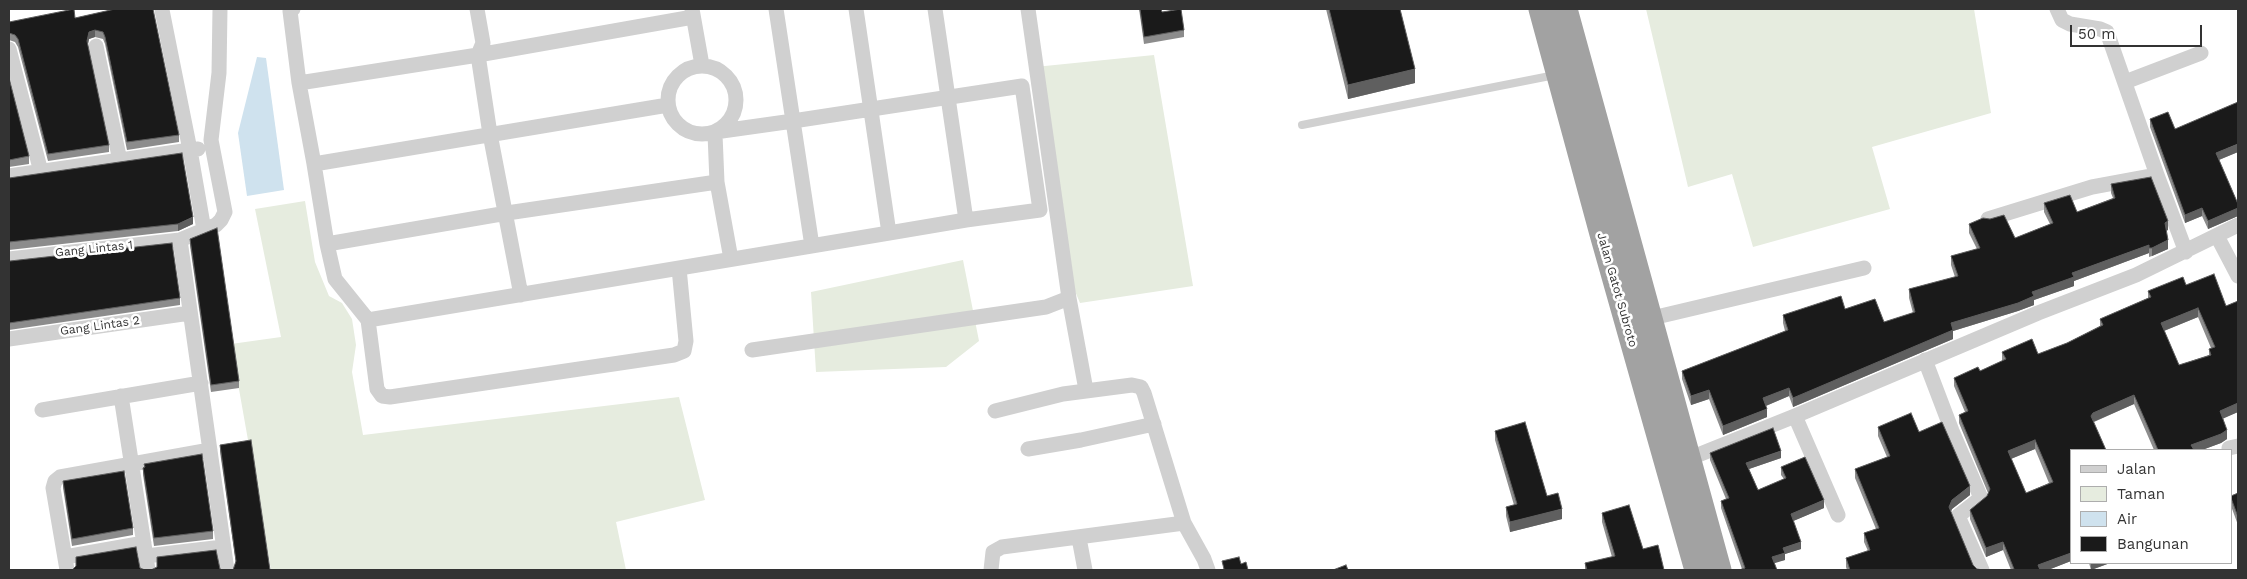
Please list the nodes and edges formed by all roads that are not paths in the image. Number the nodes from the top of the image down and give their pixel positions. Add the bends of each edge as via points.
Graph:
1 (220, 9) edge
2 (293, 9) edge
3 (477, 9) edge
4 (776, 9) edge
5 (856, 9) edge
6 (935, 9) edge
7 (1028, 9) edge
8 (1541, 9) edge
9 (1565, 9) edge
10 (2057, 9) edge
11 (162, 10) edge
12 (692, 13) edge
13 (96, 46) dead end
14 (9, 49) edge
15 (2201, 53) dead end
16 (478, 55) junction
17 (702, 65) junction
18 (1558, 75) junction
19 (2124, 82) junction
20 (299, 83) junction
21 (946, 97) junction
22 (668, 105) junction
23 (872, 108) junction
24 (793, 121) junction
25 (1302, 125) dead end
26 (715, 132) junction
27 (490, 134) junction
28 (212, 148) junction
29 (190, 150) junction
30 (120, 161) junction
31 (314, 164) junction
32 (41, 172) junction
33 (2157, 175) junction
34 (9, 176) edge
35 (717, 182) junction
36 (506, 213) junction
37 (1988, 219) edge
38 (966, 220) junction
39 (2238, 225) edge
40 (204, 230) junction
41 (889, 232) junction
42 (2217, 236) junction
43 (180, 240) junction
44 (327, 244) junction
45 (812, 246) junction
46 (2186, 252) junction
47 (9, 259) edge
48 (731, 259) junction
49 (679, 268) junction
50 (1864, 268) dead end
51 (2238, 276) edge
52 (521, 295) junction
53 (1069, 298) junction
54 (190, 313) junction
55 (1648, 319) junction
56 (368, 320) junction
57 (9, 339) edge
58 (752, 350) dead end
59 (1925, 360) junction
60 (201, 383) junction
61 (1086, 390) junction
62 (122, 396) junction
63 (42, 410) dead end
64 (995, 411) dead end
65 (1796, 416) junction
66 (1154, 424) junction
67 (1028, 449) dead end
68 (210, 450) junction
69 (1688, 459) junction
70 (132, 464) junction
71 (1838, 515) dead end
72 (1184, 523) junction
73 (1078, 538) junction
74 (224, 547) junction
75 (146, 556) edge
76 (66, 563) edge
77 (227, 570) edge
78 (991, 570) edge
79 (1085, 570) edge
80 (1208, 570) edge
81 (1697, 570) edge
82 (1719, 570) edge
83 (1982, 570) edge

1 - 28 street, Gang Lintas 1 via 220,73
2 - 20 street via 290,11
3 - 16 street via 483,43
4 - 24 street
5 - 23 street
6 - 21 street
7 - 53 street
8 - 18 highway, Jalan Gatot Subroto
9 - 55 highway, Jalan Gatot Subroto
10 - 19 street via 2062,20 2070,24 2107,32
11 - 29 street
12 - 16 street
12 - 17 street
13 - 30 street
14 - 32 street
15 - 19 street
16 - 20 street
16 - 27 street
17 - 22 street via 681,72 673,81
17 - 26 street via 723,72 730,80 737,100 730,121
18 - 25 lane
18 - 81 highway, Jalan Gatot Subroto
19 - 33 street
20 - 31 street
21 - 23 street
21 - 38 street
21 - 38 street via 1022,86 1040,210
22 - 26 street via 679,125 689,131 700,134
22 - 27 street
23 - 24 street
23 - 41 street
24 - 26 street
24 - 45 street
26 - 35 street
27 - 31 street
27 - 36 street
28 - 29 street
28 - 40 street, Gang Lintas 1 via 225,212 216,225
29 - 30 street
29 - 40 street
30 - 32 street
31 - 44 street
32 - 34 street
33 - 37 street via 2092,187
33 - 46 street
35 - 36 street
35 - 48 street
36 - 44 street
36 - 52 street
38 - 41 street
39 - 42 street
40 - 43 street, Gang Lintas 1
41 - 45 street
42 - 46 street
42 - 51 street
43 - 47 street, Gang Lintas 1
43 - 54 street
44 - 56 street via 335,279
45 - 48 street
46 - 59 street
48 - 49 street
49 - 52 street
49 - 56 street via 686,341 684,351 674,355 390,397 382,396 376,389
50 - 55 street
52 - 56 street
53 - 58 street via 1046,307
53 - 61 street
54 - 57 street, Gang Lintas 2
54 - 60 street
55 - 69 highway, Jalan Gatot Subroto
59 - 65 street
59 - 83 street via 1981,498 1958,516
60 - 62 street
60 - 68 street
61 - 64 street
61 - 66 street via 1141,387
62 - 63 street
62 - 70 street
65 - 69 street
65 - 71 street
66 - 67 street
66 - 72 street
68 - 70 street
68 - 74 street
69 - 82 highway, Jalan Gatot Subroto
70 - 75 street
70 - 76 street via 60,477 54,481
72 - 73 street
72 - 80 street
73 - 78 street via 1002,547 993,552
73 - 79 street
74 - 75 street
74 - 77 street
75 - 76 street

